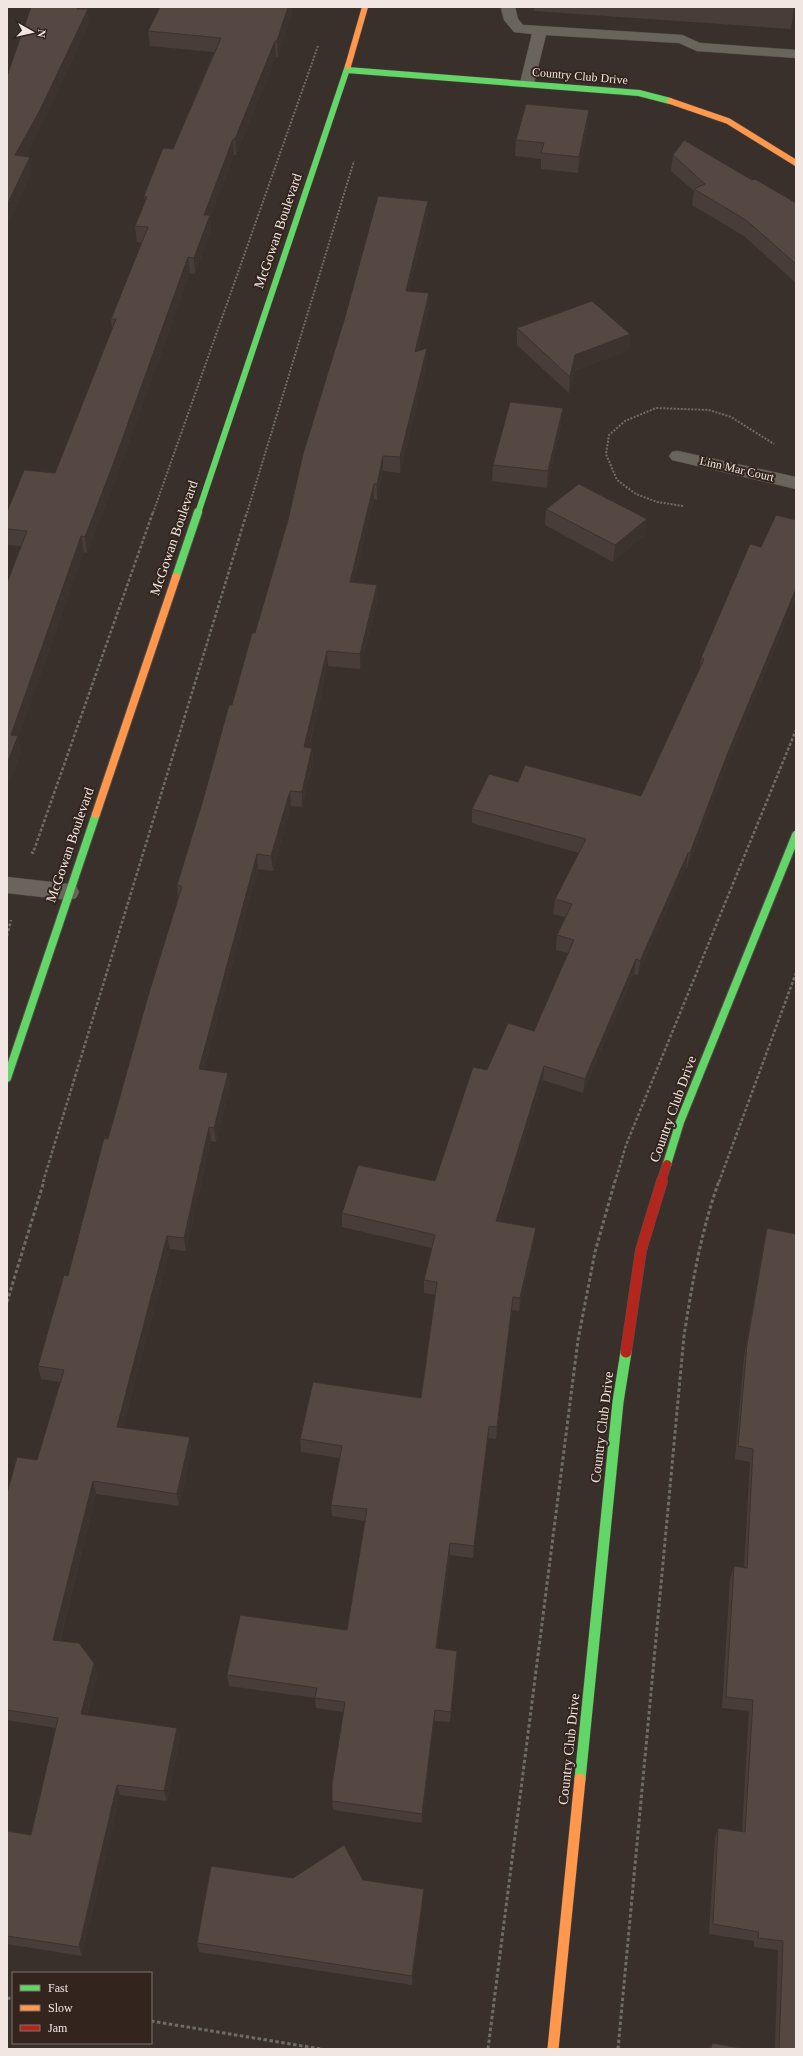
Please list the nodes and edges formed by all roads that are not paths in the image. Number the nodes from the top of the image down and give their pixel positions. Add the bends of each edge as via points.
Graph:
1 (365, 7) edge
2 (508, 7) edge
3 (540, 30) junction
4 (796, 54) edge
5 (347, 70) junction
6 (527, 84) junction
7 (796, 163) edge
8 (678, 456) dead end
9 (796, 483) edge
10 (796, 835) edge
11 (7, 885) edge
12 (69, 892) junction
13 (7, 1078) edge
14 (553, 2049) edge

1 - 5 street, McGowan Boulevard
2 - 3 street via 511,20 519,29
3 - 4 street via 682,39 697,47
3 - 6 street
5 - 6 street, Country Club Drive
5 - 12 street, McGowan Boulevard
6 - 7 street, Country Club Drive via 639,93 683,104 728,121
8 - 9 street, Linn Mar Court
10 - 14 street, Country Club Drive via 680,1122 641,1250 618,1402
11 - 12 street
12 - 13 street, McGowan Boulevard

